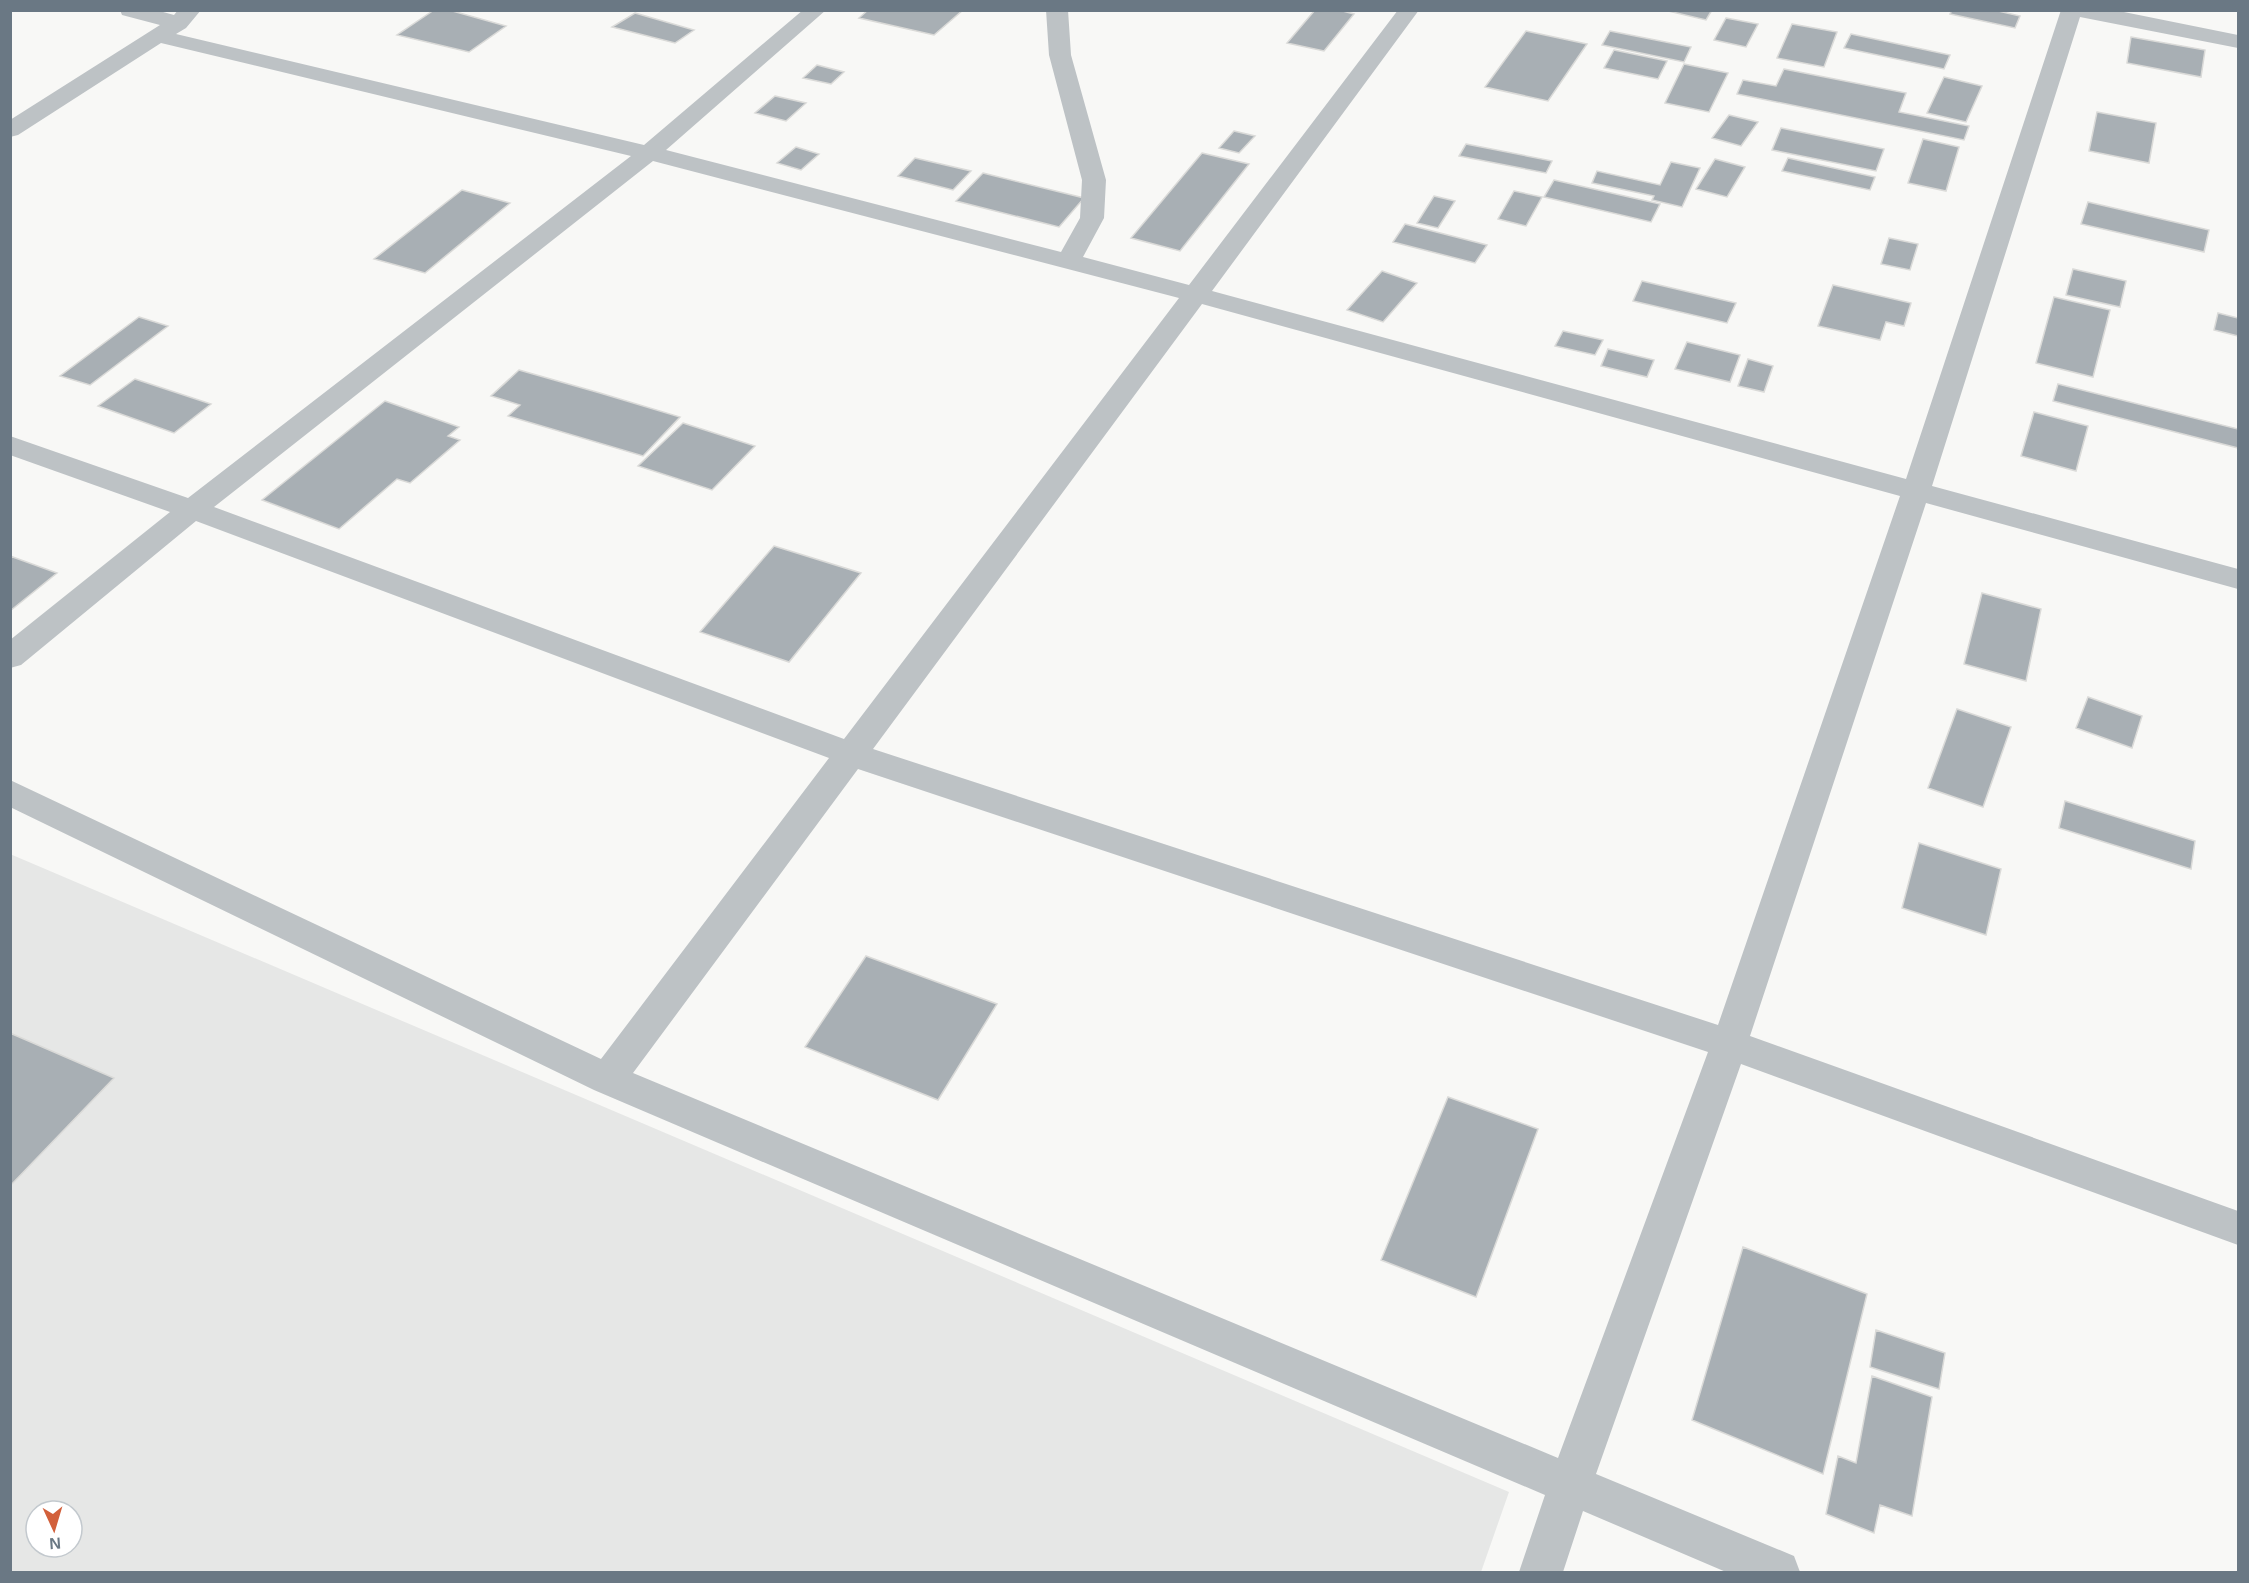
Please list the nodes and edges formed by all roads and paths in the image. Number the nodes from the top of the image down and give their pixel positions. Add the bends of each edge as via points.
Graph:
1 (130, 10) edge
2 (816, 10) edge
3 (1058, 10) edge
4 (1409, 10) edge
5 (2072, 10) edge
6 (2079, 10) edge
7 (175, 23) edge
8 (2238, 40) edge
9 (10, 130) edge
10 (649, 153) junction
11 (1068, 261) junction
12 (1195, 294) junction
13 (10, 445) edge
14 (1916, 492) junction
15 (192, 509) junction
16 (2238, 579) edge
17 (10, 657) edge
18 (851, 754) junction
19 (10, 792) edge
20 (1730, 1044) junction
21 (607, 1079) junction
22 (2238, 1228) edge
23 (1569, 1484) junction
24 (1540, 1572) edge
25 (1778, 1572) edge

1 - 7 street
2 - 10 street
3 - 11 street via 1060,55 1094,180 1092,218
4 - 12 street
5 - 14 street
6 - 8 street
7 - 9 street
7 - 10 street
10 - 11 street
10 - 15 street
11 - 12 street
12 - 14 street
12 - 18 street
13 - 15 street
14 - 16 street
14 - 20 street
15 - 17 street
15 - 18 street
18 - 20 street
18 - 21 street
19 - 21 street
20 - 22 street
20 - 23 street
21 - 23 street
23 - 24 street
23 - 25 street

